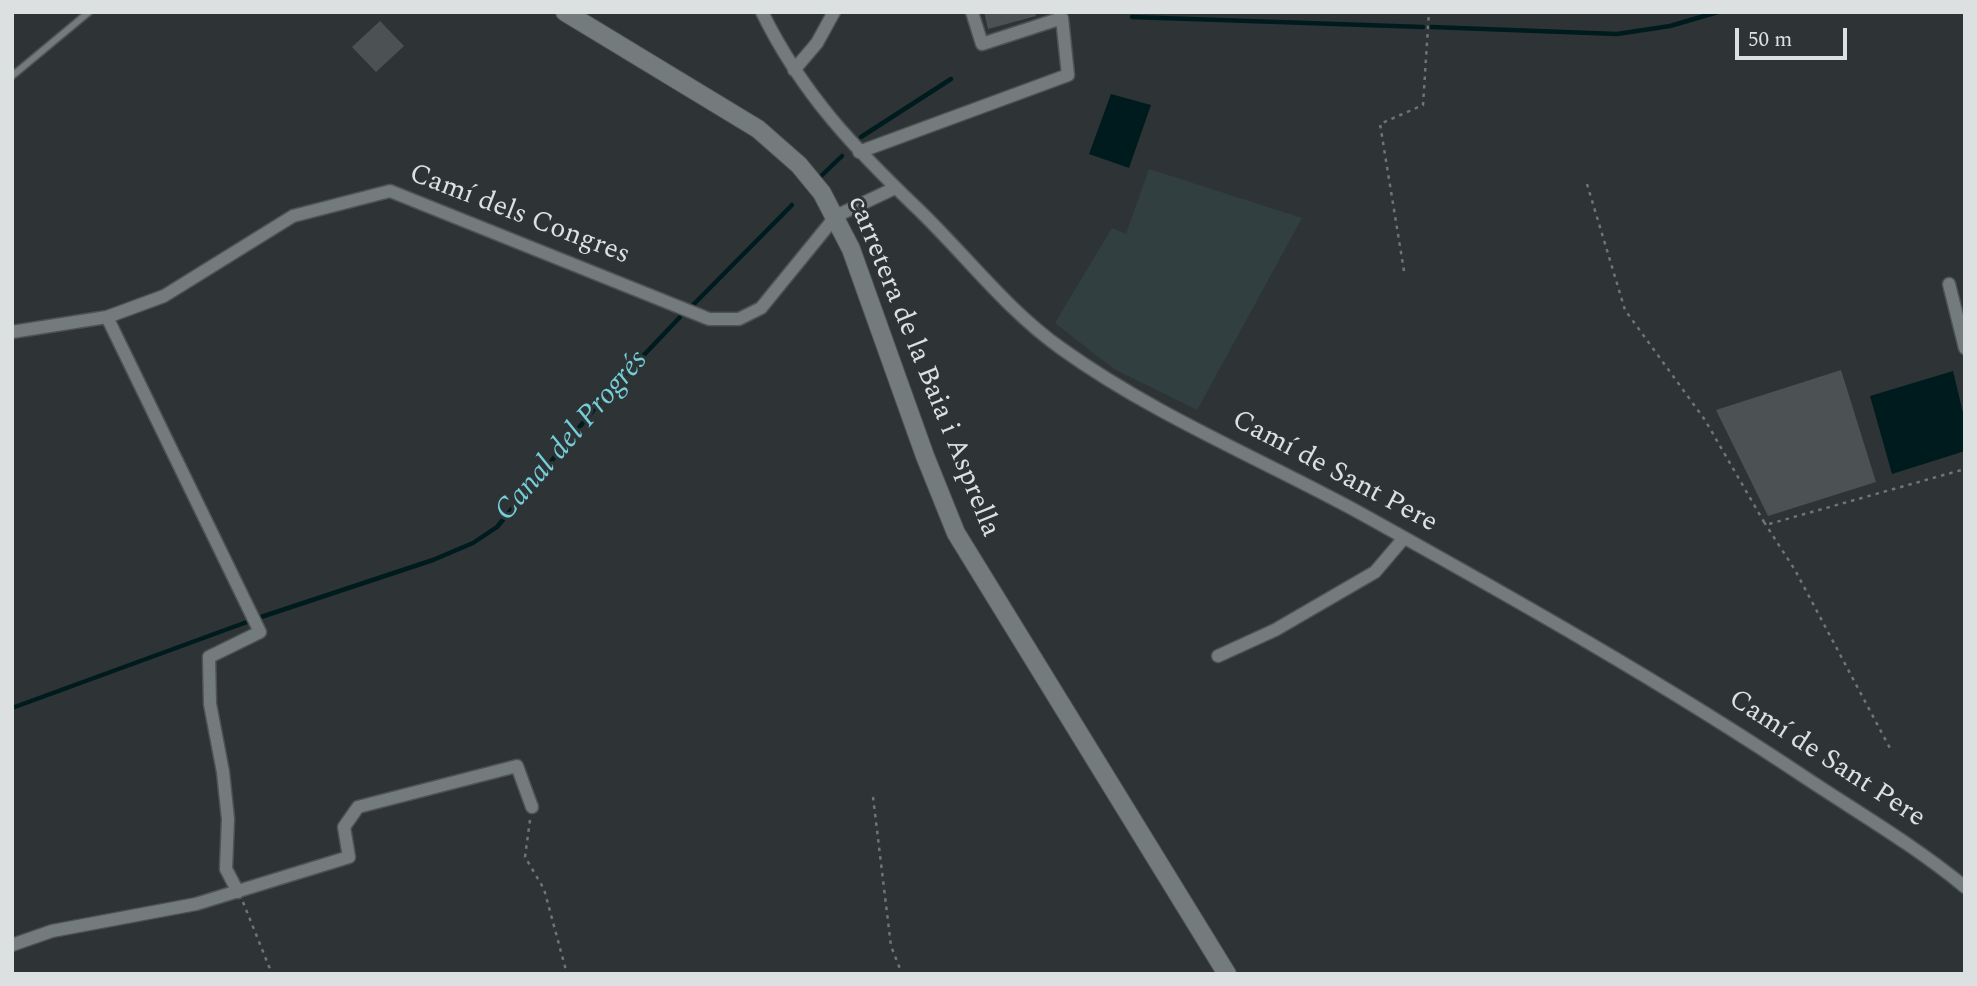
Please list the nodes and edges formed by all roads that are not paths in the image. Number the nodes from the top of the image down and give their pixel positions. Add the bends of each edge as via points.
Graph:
1 (89, 12) edge
2 (565, 12) edge
3 (762, 12) edge
4 (834, 12) edge
5 (972, 12) edge
6 (794, 70) junction
7 (12, 76) edge
8 (859, 152) junction
9 (895, 188) junction
10 (836, 216) junction
11 (1949, 284) dead end
12 (107, 317) junction
13 (12, 332) edge
14 (1965, 348) edge
15 (1404, 538) junction
16 (1219, 656) dead end
17 (532, 807) road end
18 (1965, 887) edge
19 (239, 892) junction
20 (12, 945) edge
21 (1227, 974) edge

1 - 7 lane
2 - 10 main road, carretera de la Baia i Asprella via 758,129 799,165
3 - 6 street, Camí de Sant Pere
4 - 6 street via 817,43
5 - 8 street via 982,44 1062,18 1068,75
6 - 8 street, Camí de Sant Pere
8 - 9 street, Camí de Sant Pere
9 - 10 street, Camí dels Congres
9 - 15 street, Camí de Sant Pere via 1012,308 1060,348 1127,392
10 - 12 street, Camí dels Congres via 770,299 739,319 709,318 390,191 293,216 164,296
10 - 21 main road, carretera de la Baia i Asprella via 956,533
11 - 14 street
12 - 13 street, Camí dels Congres
12 - 19 street via 260,632 209,657 210,704 228,819 226,869
15 - 16 street via 1375,572 1276,630
15 - 18 street, Camí de Sant Pere via 1708,712 1917,848
17 - 19 street via 517,766 358,807 344,827 349,857
19 - 20 street via 52,931

